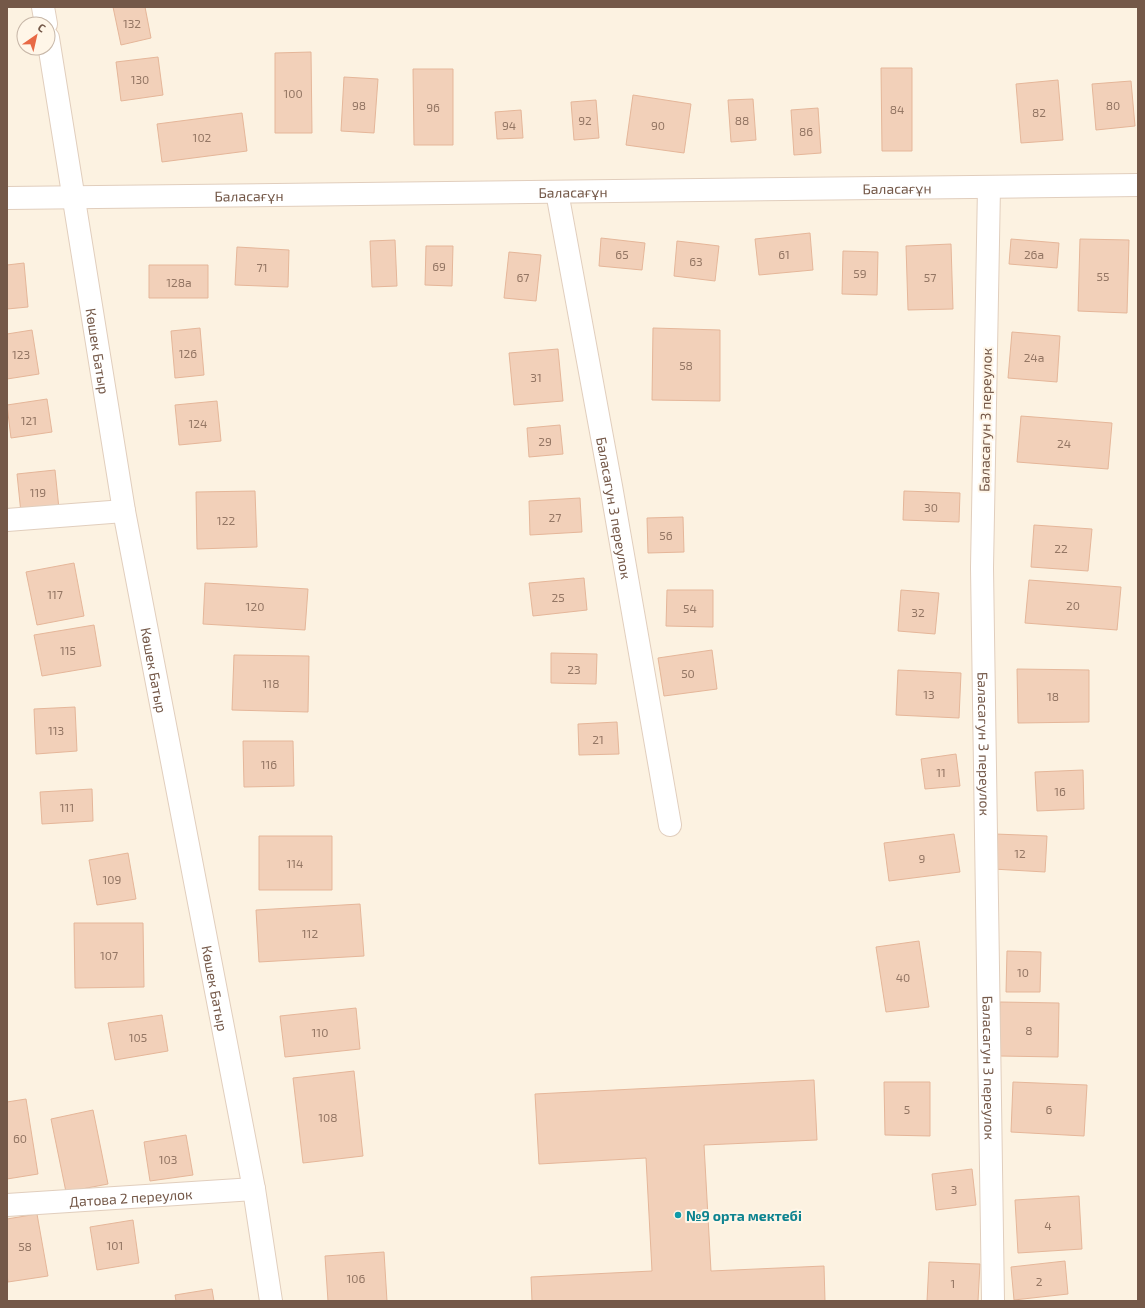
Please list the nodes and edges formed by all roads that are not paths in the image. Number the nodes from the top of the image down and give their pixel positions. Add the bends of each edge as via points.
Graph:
1 (51, 56) edge
2 (1138, 185) edge
3 (989, 187) junction
4 (557, 192) junction
5 (73, 197) junction
6 (7, 198) edge
7 (124, 510) junction
8 (7, 520) edge
9 (670, 825) dead end
10 (254, 1190) junction
11 (7, 1205) edge
12 (271, 1301) edge
13 (993, 1301) edge

1 - 5 street, Көшек Батыр
2 - 3 street, Баласағұн
3 - 4 street, Баласағұн
3 - 13 street, Баласагун 3 переулок via 982,568
4 - 5 street, Баласағұн
4 - 9 street, Баласагун 3 переулок
5 - 6 street, Баласағұн
5 - 7 street, Көшек Батыр
7 - 8 street
7 - 10 street, Көшек Батыр
10 - 11 street, Датова 2 переулок
10 - 12 street, Көшек Батыр

